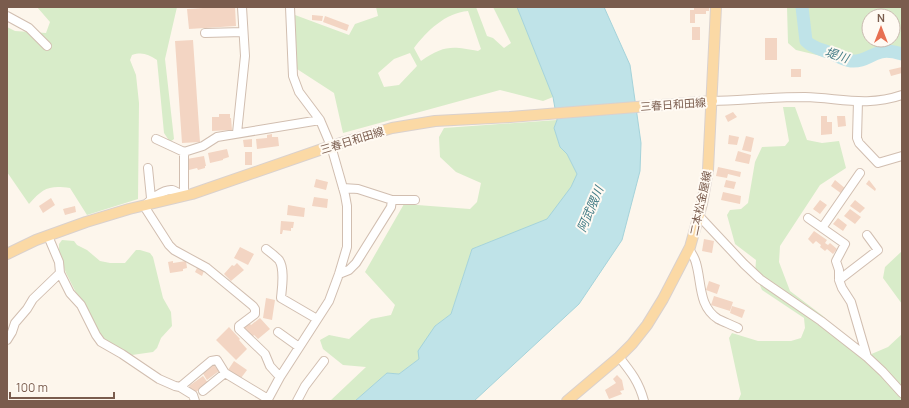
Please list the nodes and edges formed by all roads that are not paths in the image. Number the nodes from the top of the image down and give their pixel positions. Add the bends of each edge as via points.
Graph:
1 (242, 7) edge
2 (290, 7) edge
3 (716, 7) edge
4 (7, 16) edge
5 (243, 32) junction
6 (205, 33) dead end
7 (47, 46) dead end
8 (902, 95) edge
9 (712, 101) junction
10 (858, 102) junction
11 (320, 120) junction
12 (237, 133) junction
13 (156, 139) dead end
14 (330, 146) junction
15 (184, 152) junction
16 (902, 156) edge
17 (148, 168) dead end
18 (860, 173) dead end
19 (343, 188) junction
20 (184, 196) junction
21 (392, 200) junction
22 (415, 200) dead end
23 (147, 202) junction
24 (699, 216) junction
25 (808, 218) dead end
26 (822, 228) junction
27 (867, 235) dead end
28 (48, 236) junction
29 (266, 249) dead end
30 (689, 249) junction
31 (7, 254) edge
32 (60, 273) junction
33 (340, 274) junction
34 (839, 280) junction
35 (317, 319) junction
36 (738, 328) dead end
37 (278, 332) dead end
38 (7, 340) edge
39 (299, 347) junction
40 (619, 357) junction
41 (867, 357) junction
42 (324, 361) dead end
43 (225, 373) junction
44 (280, 377) junction
45 (180, 387) junction
46 (203, 391) dead end
47 (902, 393) edge
48 (267, 400) edge
49 (195, 401) edge
50 (297, 401) edge
51 (567, 401) edge
52 (644, 401) edge

1 - 5 street
2 - 11 street via 293,76 298,92
3 - 9 main road, 二本松金屋線
4 - 7 street via 29,28
5 - 6 street
5 - 12 street via 245,56
8 - 10 street via 888,100
9 - 10 street via 805,97
9 - 14 main road, 三春日和田線 via 434,121 392,128
9 - 24 main road, 二本松金屋線 via 708,170
10 - 16 street via 858,143 878,163
11 - 12 street
11 - 14 street
12 - 15 street via 218,137 203,146
13 - 15 street
14 - 19 street
14 - 20 main road, 三春日和田線
15 - 20 street
17 - 23 street
18 - 26 street
19 - 21 street via 358,189
19 - 33 street via 347,215 346,247
20 - 23 main road, 三春日和田線
21 - 22 street
21 - 33 street via 391,207 356,263
23 - 28 main road, 三春日和田線
23 - 44 street via 174,250 207,268 253,306 255,314 239,326 239,329 265,354 270,366
24 - 30 main road, 二本松金屋線
24 - 41 street via 760,279 822,321
25 - 26 street
26 - 34 street via 845,244 836,261
27 - 34 street via 878,250
28 - 31 main road, 三春日和田線
28 - 32 street via 59,262
29 - 35 street via 278,258 280,263 281,298
30 - 36 street via 697,263 701,294 705,303 718,319
30 - 40 main road, 二本松金屋線 via 647,325
32 - 38 street via 33,299 15,323
32 - 45 street via 70,293 82,305 101,342 159,379
33 - 35 street via 329,301
34 - 41 street via 851,302
35 - 39 street
37 - 39 street
39 - 44 street
40 - 51 main road, 二本松金屋線
40 - 52 street via 636,379
41 - 47 street
42 - 50 street
43 - 45 street via 217,360 210,361
43 - 46 street
43 - 48 street
44 - 48 street
45 - 49 street via 193,395

